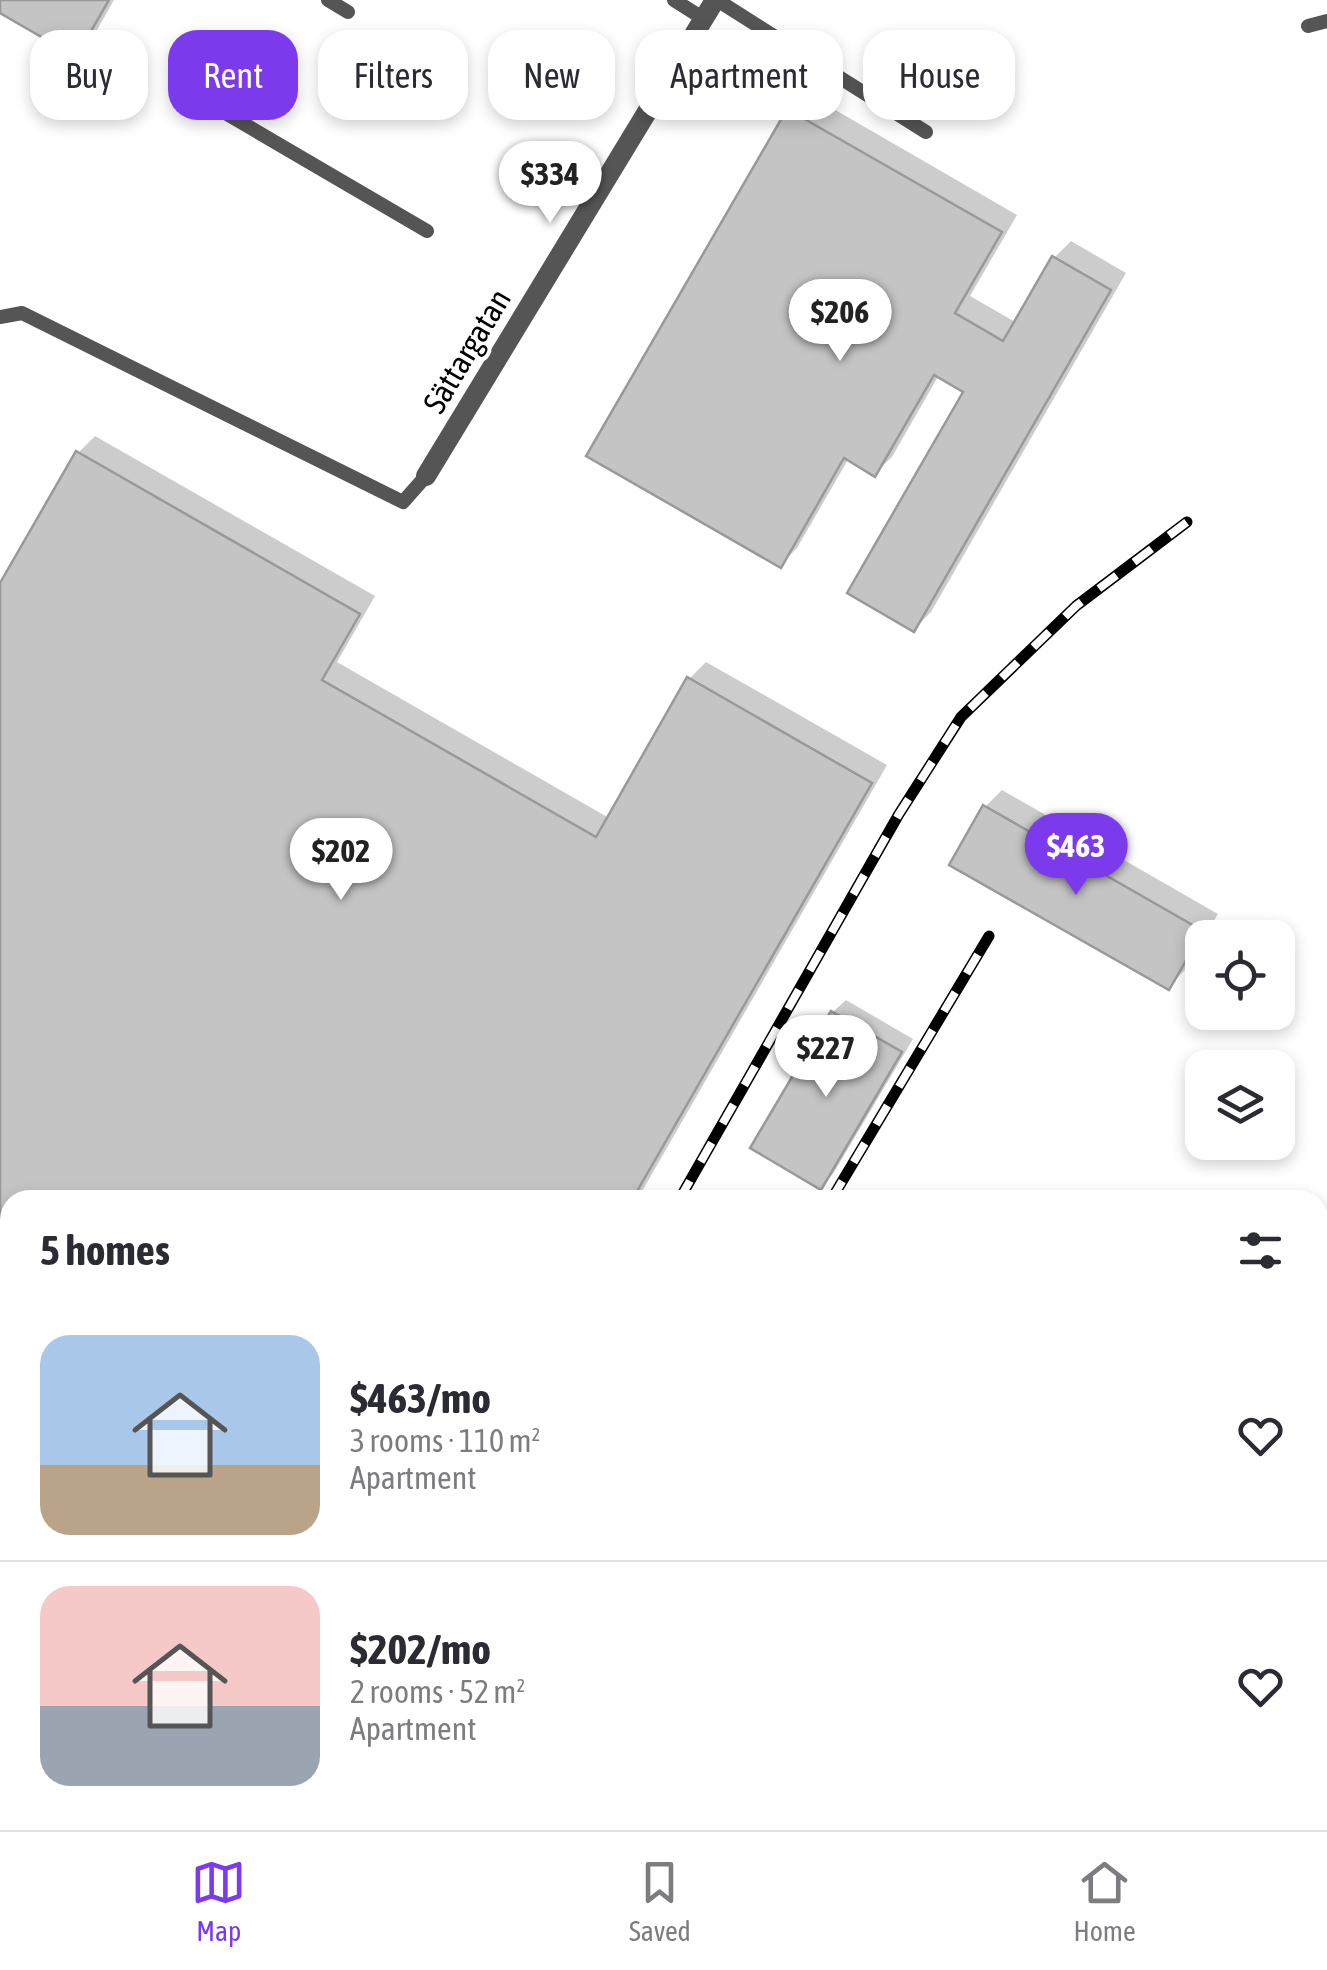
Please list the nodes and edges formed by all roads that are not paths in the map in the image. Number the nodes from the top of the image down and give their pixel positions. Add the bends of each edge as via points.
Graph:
1 (328, 0) edge
2 (674, 0) edge
3 (712, 6) edge
4 (348, 12) dead end
5 (1327, 21) edge
6 (1308, 26) dead end
7 (237, 120) edge
8 (926, 132) dead end
9 (428, 231) dead end
10 (0, 317) edge
11 (426, 476) joint

1 - 4 lane
2 - 3 lane
3 - 8 lane
3 - 11 street, Sättargatan
5 - 6 lane
7 - 9 lane
10 - 11 lane via 22,313 403,502

